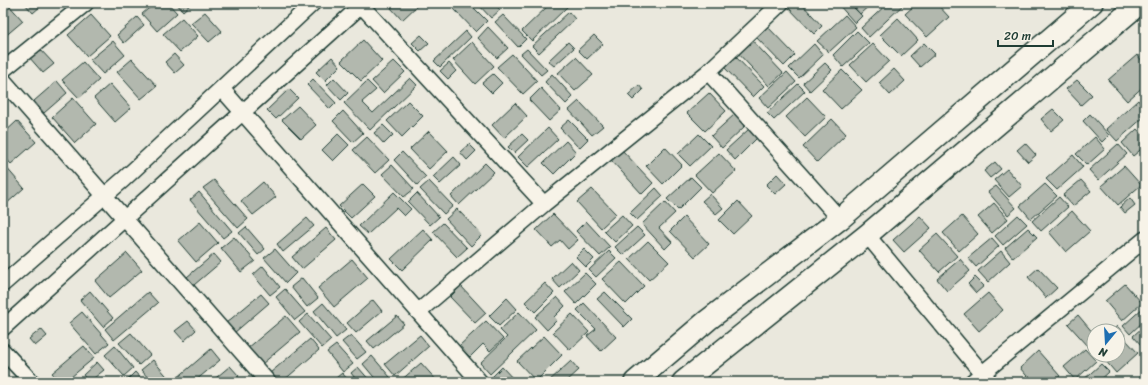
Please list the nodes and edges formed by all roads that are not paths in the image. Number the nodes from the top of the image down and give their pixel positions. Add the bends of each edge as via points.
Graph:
1 (86, 3) edge
2 (313, 3) edge
3 (781, 3) edge
4 (1092, 3) edge
5 (1140, 3) edge
6 (363, 4) edge
7 (3, 70) edge
8 (708, 72) junction
9 (3, 80) edge
10 (222, 89) junction
11 (243, 113) junction
12 (104, 197) junction
13 (544, 204) junction
14 (124, 218) junction
15 (840, 219) junction
16 (867, 235) junction
17 (1145, 239) edge
18 (3, 284) edge
19 (418, 312) junction
20 (3, 328) edge
21 (3, 351) edge
22 (981, 379) edge
23 (32, 382) edge
24 (268, 382) edge
25 (480, 382) edge
26 (635, 382) edge
27 (683, 382) edge

1 - 7 street
2 - 10 street
3 - 8 street
4 - 15 main road
5 - 16 main road
6 - 11 street
6 - 13 street
8 - 13 street
8 - 15 street
9 - 12 street
10 - 11 street
10 - 12 street
11 - 14 street
11 - 19 street
12 - 14 street
12 - 18 street
13 - 19 street
14 - 20 street
14 - 24 street
15 - 26 main road via 708,320
16 - 22 street
16 - 27 main road
17 - 22 street
19 - 25 street
21 - 23 street

